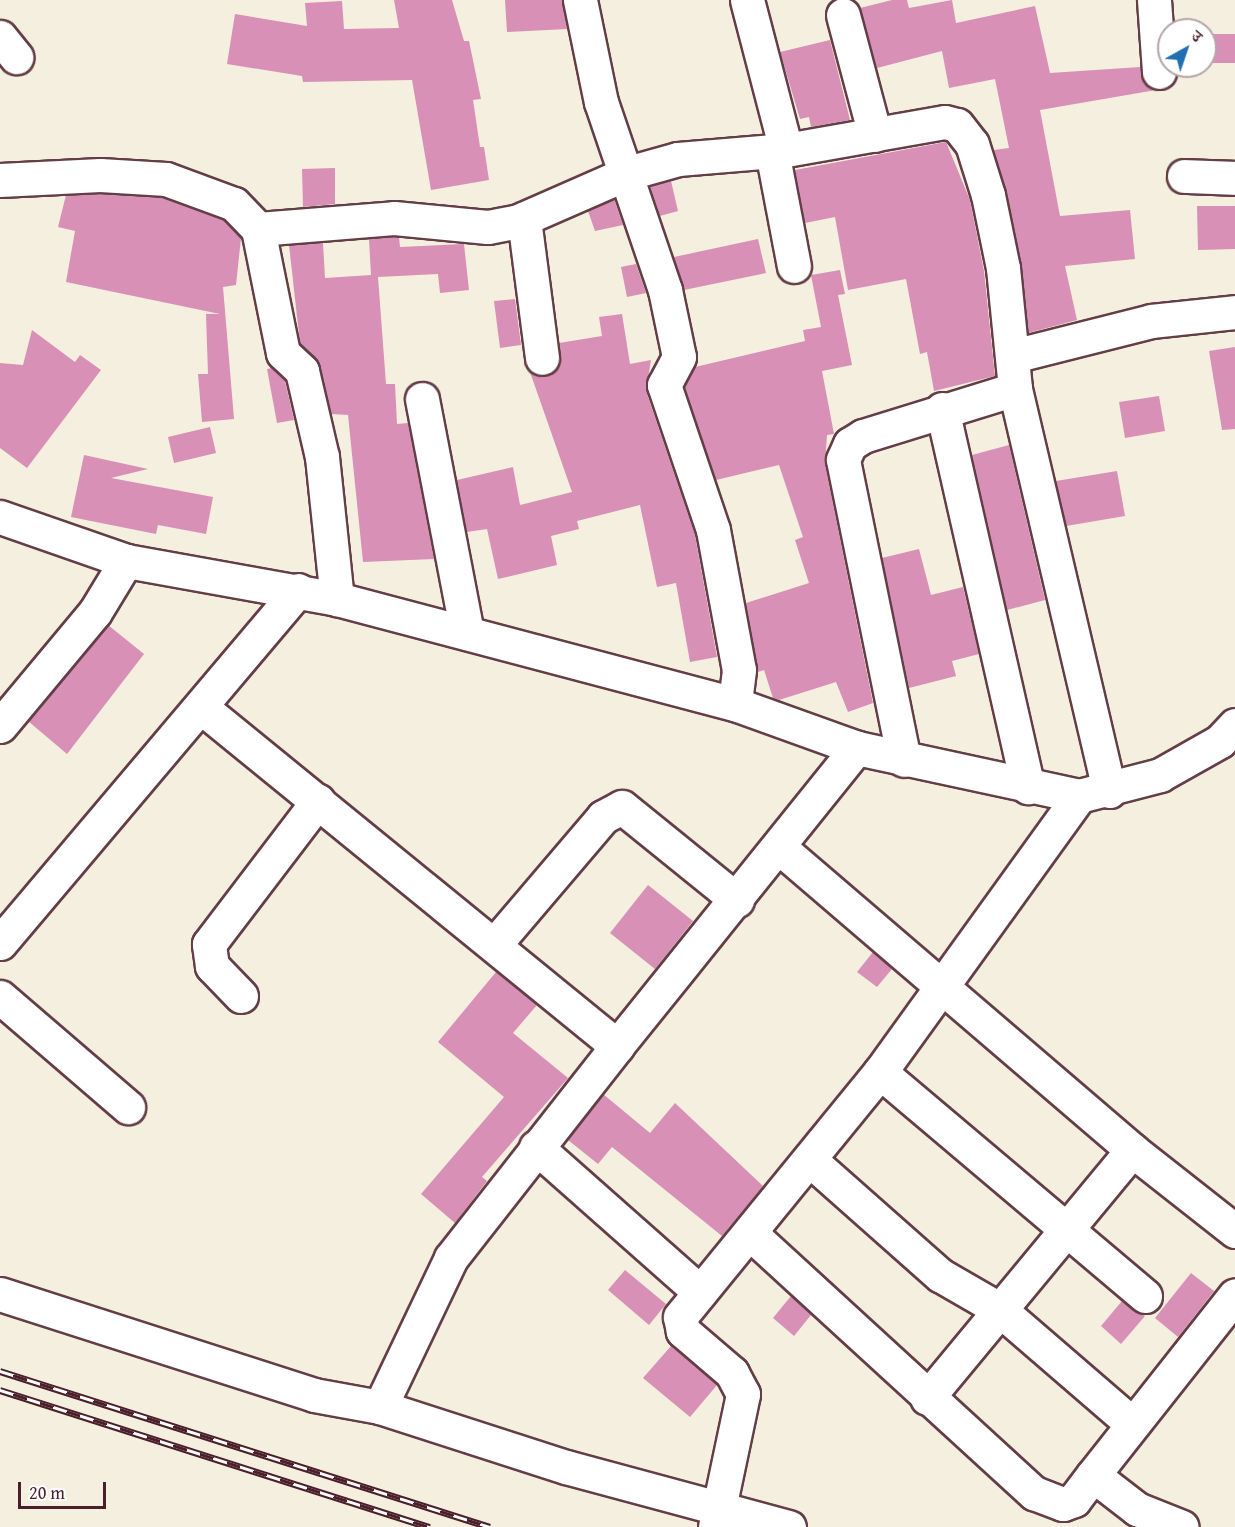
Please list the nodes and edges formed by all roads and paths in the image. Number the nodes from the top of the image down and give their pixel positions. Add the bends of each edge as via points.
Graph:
1 (580, 0) edge
2 (747, 0) edge
3 (1154, 0) edge
4 (843, 15) dead end
5 (1157, 43) edge
6 (875, 135) junction
7 (779, 150) junction
8 (628, 173) junction
9 (1184, 176) dead end
10 (1235, 178) edge
11 (0, 180) edge
12 (524, 219) junction
13 (258, 229) junction
14 (794, 266) dead end
15 (1235, 312) edge
16 (1013, 356) junction
17 (542, 358) dead end
18 (1015, 389) junction
19 (422, 399) dead end
20 (942, 409) junction
21 (0, 517) edge
22 (126, 561) junction
23 (298, 590) junction
24 (337, 599) junction
25 (467, 633) junction
26 (735, 704) junction
27 (201, 707) junction
28 (1235, 725) edge
29 (0, 726) edge
30 (857, 748) junction
31 (904, 760) junction
32 (1028, 788) junction
33 (1094, 794) junction
34 (318, 801) junction
35 (780, 848) junction
36 (737, 900) junction
37 (0, 943) edge
38 (495, 944) junction
39 (939, 986) junction
40 (241, 996) dead end
41 (0, 997) edge
42 (617, 1046) junction
43 (880, 1072) junction
44 (128, 1107) dead end
45 (536, 1147) junction
46 (1132, 1150) junction
47 (810, 1160) junction
48 (1065, 1228) junction
49 (1235, 1231) edge
50 (752, 1233) junction
51 (700, 1292) junction
52 (0, 1294) edge
53 (1235, 1295) edge
54 (1145, 1296) dead end
55 (999, 1309) junction
56 (927, 1398) junction
57 (380, 1407) junction
58 (1130, 1422) junction
59 (1093, 1476) junction
60 (717, 1517) edge
61 (789, 1527) edge
62 (1182, 1527) edge

1 - 8 street via 601,102
2 - 7 street
3 - 5 street
4 - 6 street
6 - 7 street
6 - 16 street via 945,122 968,138 1001,257
7 - 8 street via 678,159
7 - 14 street
8 - 12 street
8 - 26 street via 678,348 664,385 713,530 739,670
9 - 10 street
11 - 13 street via 78,175 166,179 234,204
12 - 13 street via 488,227 394,218
12 - 17 street
13 - 24 street via 283,353 302,371 322,457
15 - 16 street via 1151,321
16 - 18 street
18 - 20 street
18 - 33 street
19 - 25 street
20 - 31 street via 863,436 850,444 843,460
20 - 32 street
21 - 22 street
22 - 23 street
22 - 29 street via 95,612
23 - 24 street
23 - 27 street
24 - 25 street
25 - 26 street
26 - 30 street
27 - 34 street
27 - 37 street
28 - 33 street via 1220,741 1160,775
30 - 31 street
30 - 35 street
31 - 32 street
32 - 33 street
33 - 39 street
34 - 38 street
34 - 40 street via 209,944 212,966
35 - 36 street
35 - 39 street
36 - 38 street via 622,807 603,817
36 - 42 street
38 - 42 street
39 - 43 street
39 - 46 street
41 - 44 street
42 - 45 street
43 - 47 street
43 - 48 street
45 - 51 street
45 - 57 street via 452,1258
46 - 48 street
46 - 49 street
47 - 50 street
47 - 55 street via 940,1275
48 - 54 street
48 - 55 street
50 - 51 street
50 - 56 street
51 - 60 street via 680,1324 732,1373 743,1394
52 - 57 street via 314,1395
53 - 58 street
55 - 56 street
55 - 58 street
56 - 59 street via 983,1452 1049,1502 1074,1500
57 - 60 street
58 - 59 street
59 - 62 street via 1137,1509
60 - 61 street

